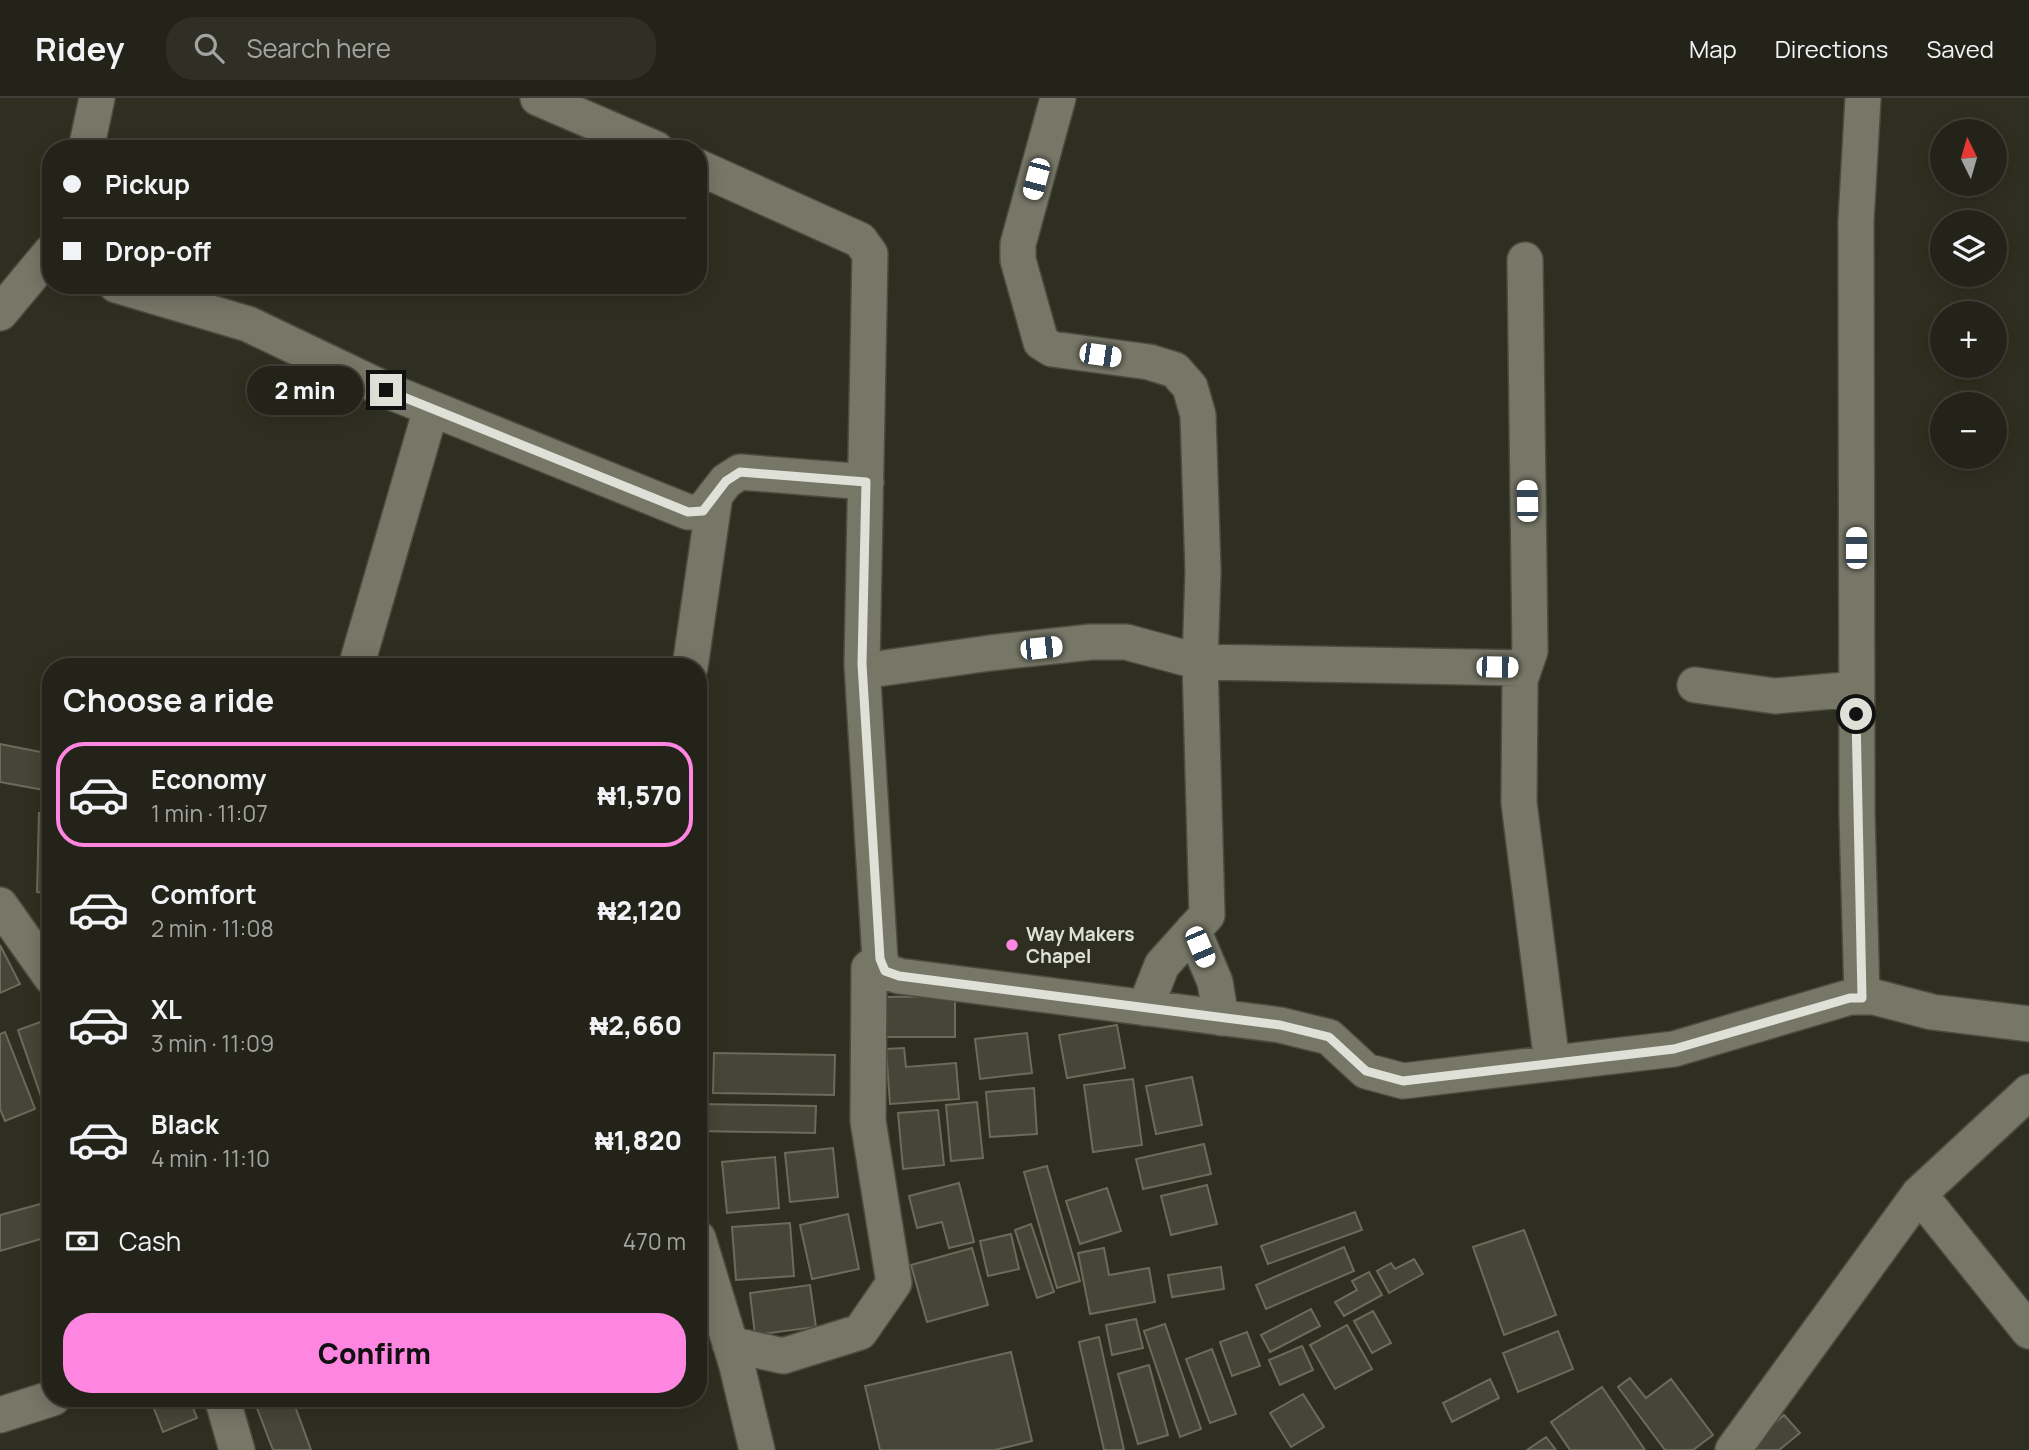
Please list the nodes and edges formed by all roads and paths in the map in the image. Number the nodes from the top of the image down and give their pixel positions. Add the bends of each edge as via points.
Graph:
1 (97, 98) edge
2 (538, 98) edge
3 (1058, 98) edge
4 (1863, 98) edge
5 (88, 140) edge
6 (635, 140) edge
7 (707, 171) edge
8 (1525, 260) dead end
9 (42, 267) edge
10 (146, 294) edge
11 (0, 313) edge
12 (431, 409) junction
13 (866, 482) junction
14 (715, 495) junction
15 (359, 658) edge
16 (691, 658) edge
17 (1200, 662) junction
18 (1524, 668) junction
19 (863, 671) junction
20 (1695, 685) dead end
21 (1856, 689) junction
22 (0, 905) edge
23 (1193, 930) junction
24 (880, 959) junction
25 (42, 963) edge
26 (1862, 998) junction
27 (1145, 1008) junction
28 (1221, 1018) junction
29 (2029, 1024) edge
30 (1552, 1063) junction
31 (2029, 1092) edge
32 (1919, 1194) junction
33 (707, 1268) edge
34 (2029, 1331) edge
35 (730, 1344) junction
36 (42, 1402) edge
37 (225, 1407) edge
38 (0, 1415) edge
39 (237, 1450) edge
40 (757, 1450) edge
41 (1733, 1450) edge

1 - 5 street
2 - 6 street
3 - 17 street via 1018,244 1021,272 1041,342 1052,349 1149,362 1175,370 1190,387 1198,415 1203,571
4 - 21 street via 1856,221
7 - 13 street via 860,240 870,254
8 - 18 street via 1530,651
9 - 11 street
10 - 12 street via 248,324
12 - 14 street via 676,509 703,511
12 - 15 street
13 - 14 street via 740,472
13 - 19 street
14 - 16 street
17 - 18 street
17 - 19 street via 1126,642 1091,642
17 - 23 street via 1208,915
18 - 30 street via 1520,680 1519,803
19 - 24 street
20 - 21 street via 1775,696
21 - 26 street
22 - 25 street
23 - 27 street via 1162,965
23 - 28 street via 1215,982
24 - 27 street via 885,971 899,976
24 - 35 street via 869,968 868,1121 894,1283 860,1332 783,1356
26 - 29 street
26 - 30 street via 1674,1049
27 - 28 street
28 - 30 street via 1329,1037 1366,1071 1403,1081
31 - 32 street
32 - 34 street
32 - 41 street
33 - 35 street
35 - 40 street
36 - 38 street
37 - 39 street

